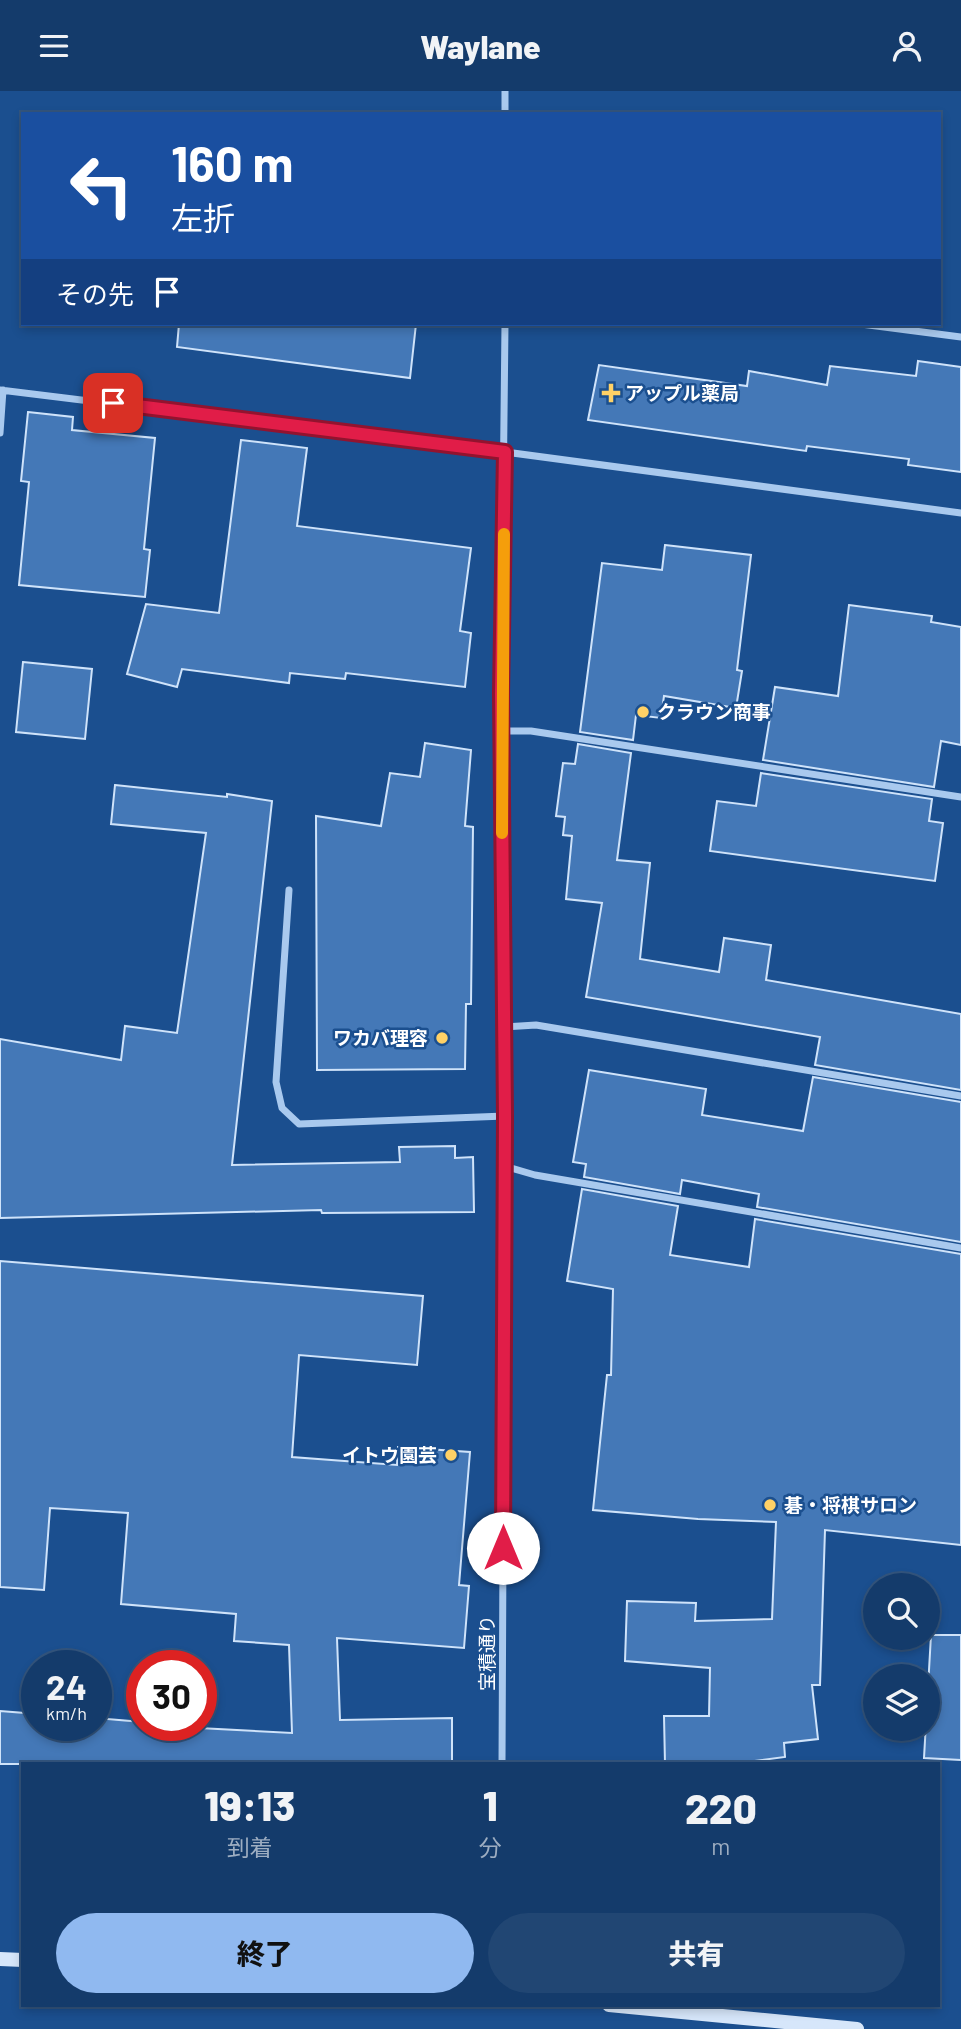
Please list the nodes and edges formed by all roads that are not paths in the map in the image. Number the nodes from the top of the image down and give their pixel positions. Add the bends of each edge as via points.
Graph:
1 (505, 91) edge
2 (505, 112) edge
3 (505, 326) edge
4 (876, 326) edge
5 (961, 337) edge
6 (1, 390) edge
7 (0, 433) edge
8 (505, 452) junction
9 (961, 513) edge
10 (502, 731) junction
11 (961, 797) edge
12 (289, 890) dead end
13 (503, 1027) junction
14 (961, 1096) edge
15 (505, 1117) junction
16 (504, 1166) junction
17 (961, 1248) edge
18 (502, 1762) edge
19 (0, 1959) edge
20 (21, 1960) edge
21 (630, 2007) edge
22 (857, 2029) edge

1 - 2 street
3 - 8 street, 宝積通り
4 - 5 street
6 - 7 street
6 - 8 street
8 - 9 street
8 - 10 street, 宝積通り
10 - 11 street via 531,731
10 - 13 street, 宝積通り
12 - 15 street via 276,1082 282,1108 299,1124
13 - 14 street via 536,1025
13 - 15 street, 宝積通り
15 - 16 street, 宝積通り
16 - 17 street
16 - 18 street, 宝積通り
19 - 20 main road
21 - 22 main road

